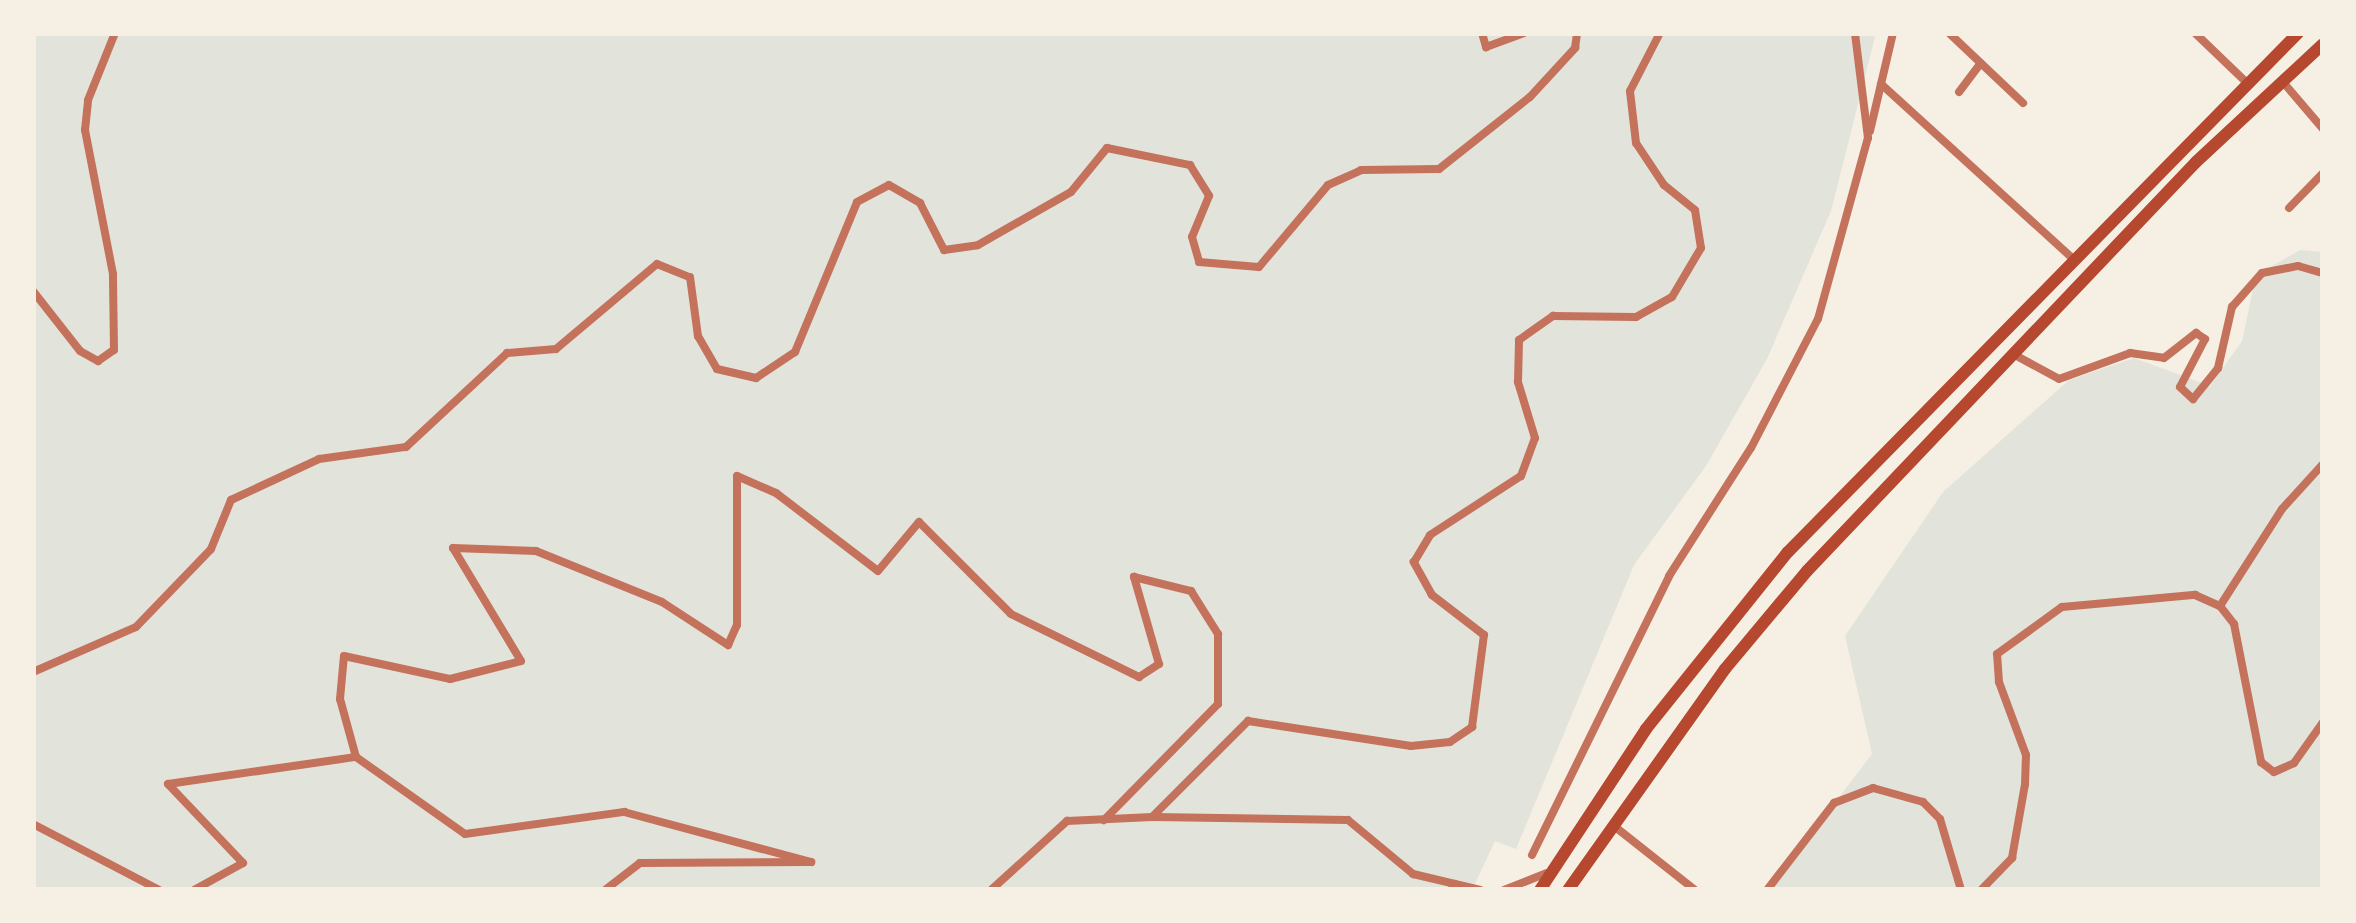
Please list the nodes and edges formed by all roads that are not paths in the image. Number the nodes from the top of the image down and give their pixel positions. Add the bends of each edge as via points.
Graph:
1 (115, 33) edge
2 (1480, 33) edge
3 (1524, 33) edge
4 (1577, 33) edge
5 (1660, 33) edge
6 (1855, 33) edge
7 (1893, 33) edge
8 (1949, 33) edge
9 (2195, 33) edge
10 (2298, 33) edge
11 (2323, 44) edge
12 (1981, 63) junction
13 (2282, 80) junction
14 (2246, 82) junction
15 (1881, 84) junction
16 (1959, 92) dead end
17 (2024, 103) dead end
18 (2323, 129) edge
19 (1868, 138) junction
20 (2323, 173) edge
21 (2289, 208) dead end
22 (2072, 256) junction
23 (2323, 273) edge
24 (33, 290) edge
25 (2012, 353) junction
26 (2323, 464) edge
27 (2220, 606) junction
28 (33, 672) edge
29 (2323, 722) edge
30 (356, 757) junction
31 (1152, 817) junction
32 (1104, 820) junction
33 (33, 824) edge
34 (1613, 825) junction
35 (1532, 855) dead end
36 (1558, 864) junction
37 (1453, 887) edge
38 (159, 890) edge
39 (194, 890) edge
40 (605, 890) edge
41 (991, 890) edge
42 (1480, 890) edge
43 (1504, 890) edge
44 (1540, 890) edge
45 (1568, 890) edge
46 (1694, 890) edge
47 (1767, 890) edge
48 (1961, 890) edge
49 (1981, 890) edge

1 - 24 street via 85,130 113,274 114,350 98,361 80,351
2 - 3 street via 1486,46
4 - 28 street via 1575,48 1530,97 1438,169 1361,170 1328,185 1259,267 1199,262 1192,237 1209,196 1190,165 1107,148 1071,192 978,245 944,250 920,202 889,185 857,202 795,352 756,378 717,369 698,336 690,277 657,264 556,350 507,352 406,447 319,460 231,500 211,549 136,627
5 - 31 street via 1630,92 1636,143 1664,185 1696,210 1701,248 1672,297 1636,317 1553,316 1519,340 1518,382 1535,438 1521,476 1430,535 1414,562 1432,595 1484,635 1472,727 1450,742 1412,746 1248,721
6 - 19 street
7 - 15 street
8 - 12 street
9 - 14 street
10 - 14 main road
11 - 13 main road
12 - 16 street
12 - 17 street
13 - 18 street
13 - 25 main road
14 - 22 main road
15 - 19 street
15 - 22 street
19 - 35 street via 1818,319 1751,448 1669,576
20 - 21 street
22 - 36 main road via 1744,602
23 - 25 street via 2298,266 2262,273 2232,307 2218,368 2193,399 2180,387 2205,339 2196,333 2164,358 2129,353 2059,379
25 - 34 main road via 1765,620
26 - 27 street via 2282,508
27 - 29 street via 2234,624 2264,768 2285,770
27 - 49 street via 2195,595 2085,601 2001,646 1996,671 2021,736 2025,784 2012,858
30 - 32 street via 340,699 344,656 450,679 521,661 453,548 536,551 662,602 728,645 737,625 736,476 776,494 878,571 920,522 1011,614 1139,677 1159,664 1134,577 1190,591 1218,634 1218,704
30 - 39 street via 168,784 243,863
30 - 40 street via 465,834 624,812 812,862 640,863
31 - 32 street
31 - 37 street via 1348,820 1413,874
32 - 41 street via 1067,821
33 - 38 street
34 - 45 main road
34 - 46 street
36 - 43 street via 1535,884
36 - 44 main road
37 - 42 street
47 - 48 street via 1834,803 1873,788 1923,802 1940,818

